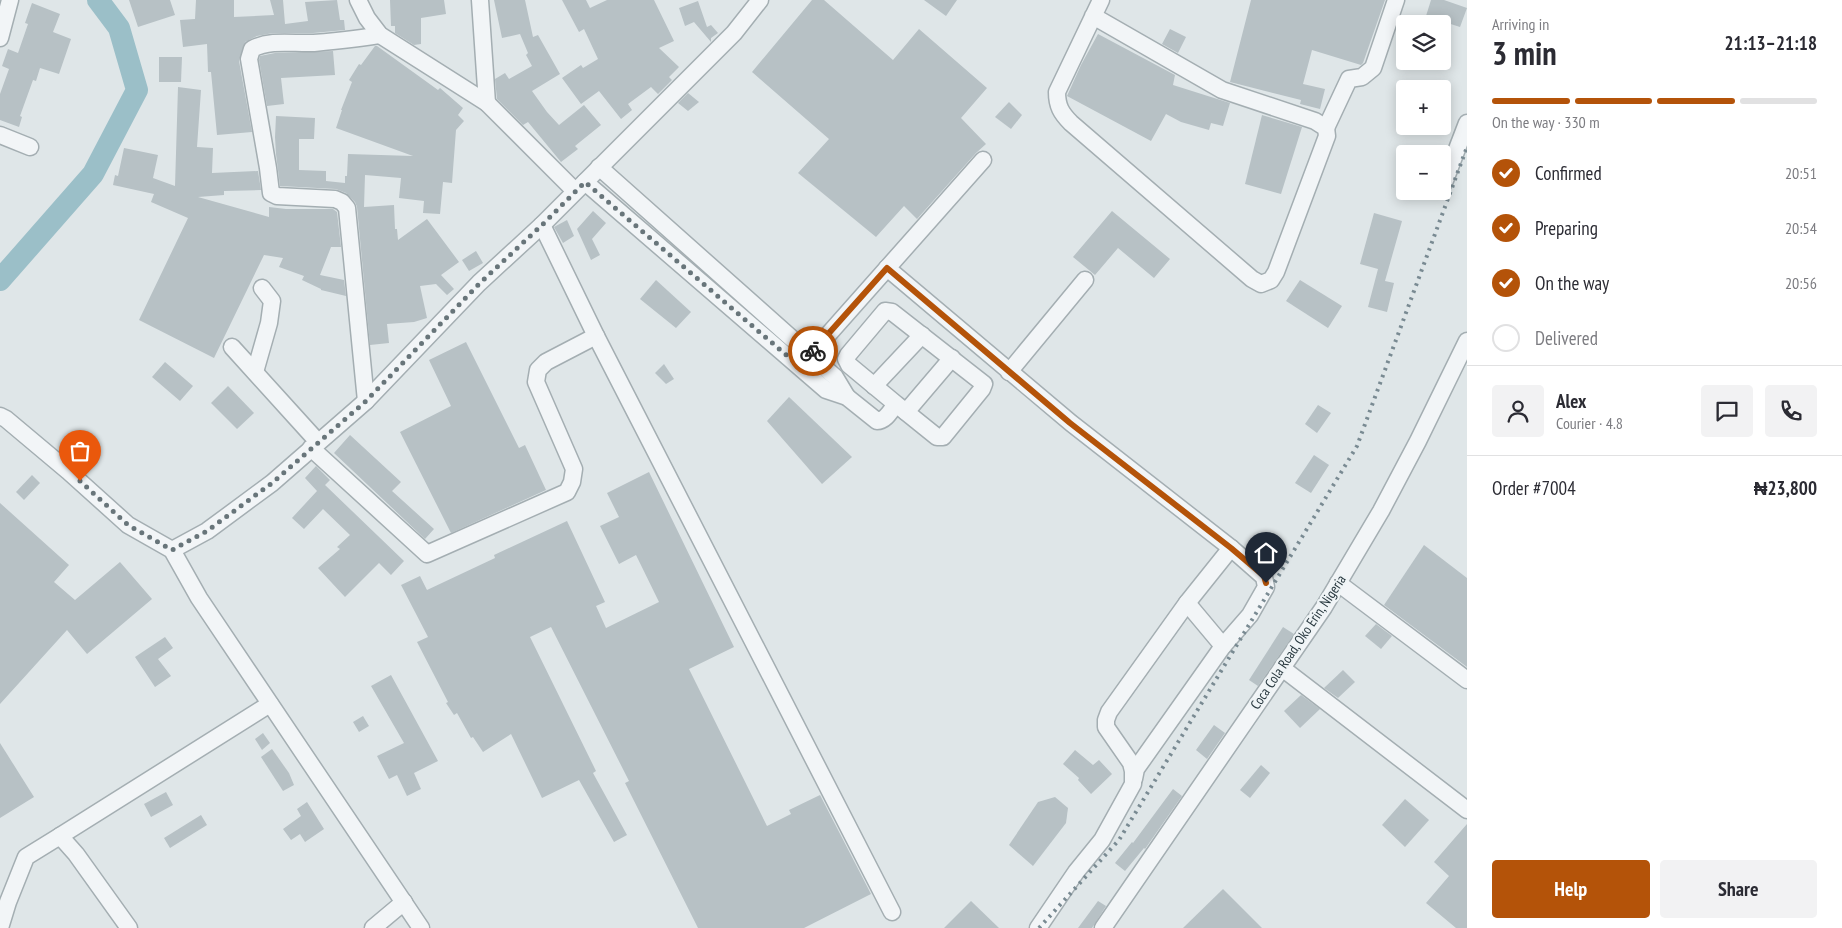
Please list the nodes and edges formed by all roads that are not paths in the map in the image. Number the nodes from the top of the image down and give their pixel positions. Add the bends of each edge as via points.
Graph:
1 (10, 0) edge
2 (358, 0) edge
3 (480, 0) edge
4 (760, 0) edge
5 (1101, 0) edge
6 (1396, 0) edge
7 (1093, 16) junction
8 (380, 35) junction
9 (0, 38) edge
10 (487, 103) junction
11 (1467, 123) edge
12 (1326, 128) junction
13 (0, 135) edge
14 (30, 147) dead end
15 (983, 160) dead end
16 (1451, 165) edge
17 (599, 166) junction
18 (580, 187) junction
19 (641, 204) junction
20 (628, 219) junction
21 (542, 225) junction
22 (707, 263) junction
23 (887, 268) junction
24 (696, 277) junction
25 (1085, 280) dead end
26 (262, 288) dead end
27 (922, 335) junction
28 (596, 336) junction
29 (1467, 341) edge
30 (232, 346) dead end
31 (952, 358) junction
32 (805, 360) junction
33 (255, 372) junction
34 (1009, 372) junction
35 (874, 386) junction
36 (366, 401) junction
37 (901, 408) junction
38 (0, 416) edge
39 (315, 445) junction
40 (1231, 548) junction
41 (172, 550) junction
42 (1338, 583) junction
43 (1187, 603) junction
44 (1223, 646) junction
45 (1282, 668) junction
46 (1467, 680) edge
47 (270, 704) junction
48 (1132, 784) junction
49 (1467, 810) edge
50 (60, 836) junction
51 (404, 902) junction
52 (892, 912) dead end
53 (0, 928) edge
54 (129, 928) edge
55 (373, 928) edge
56 (421, 928) edge
57 (1038, 928) edge
58 (1103, 928) edge

1 - 9 street
2 - 8 street
3 - 10 street
4 - 17 street via 734,33
5 - 7 street
6 - 12 street via 1373,68 1362,77 1349,79
7 - 12 street via 1222,90 1315,121
7 - 12 street via 1057,92 1060,112 1261,284 1271,280 1276,272 1328,136
8 - 10 street
8 - 36 street via 312,43 274,42 252,49 249,59 271,193 335,199 347,208
10 - 18 street
11 - 16 street
13 - 14 street
15 - 23 street
17 - 18 street
17 - 19 street
18 - 20 street
18 - 21 street
19 - 20 street
19 - 22 street
20 - 24 street
21 - 28 street
21 - 36 street via 480,283
22 - 24 street
22 - 32 street
23 - 32 street
23 - 34 street
24 - 32 street
25 - 34 street
26 - 33 street via 272,301
27 - 31 street
27 - 35 street
27 - 35 street via 886,310 846,359 848,365
28 - 39 street via 546,362 538,370 536,382 574,469 567,492 427,554
28 - 52 street
29 - 42 street, Coca Cola Road, Oko Erin, Nigeria via 1404,468
30 - 33 street
31 - 37 street
31 - 37 street via 984,384 948,433 938,436
32 - 37 street via 836,377 847,397 877,421
33 - 39 street
34 - 40 street
35 - 37 street
36 - 39 street
38 - 41 street via 68,470 128,525
39 - 41 street via 272,483 207,531
40 - 43 street
40 - 44 street via 1264,576 1266,588 1250,615
41 - 47 street via 199,598
42 - 45 street, Coca Cola Road, Oko Erin, Nigeria
42 - 46 street
43 - 44 street
43 - 48 street via 1106,720 1106,727 1131,764
44 - 48 street via 1136,769
45 - 49 street
45 - 58 street, Coca Cola Road, Oko Erin, Nigeria
47 - 50 street
47 - 51 street
48 - 57 street via 1102,840
50 - 53 street via 26,857
50 - 54 street
51 - 55 street
51 - 56 street

